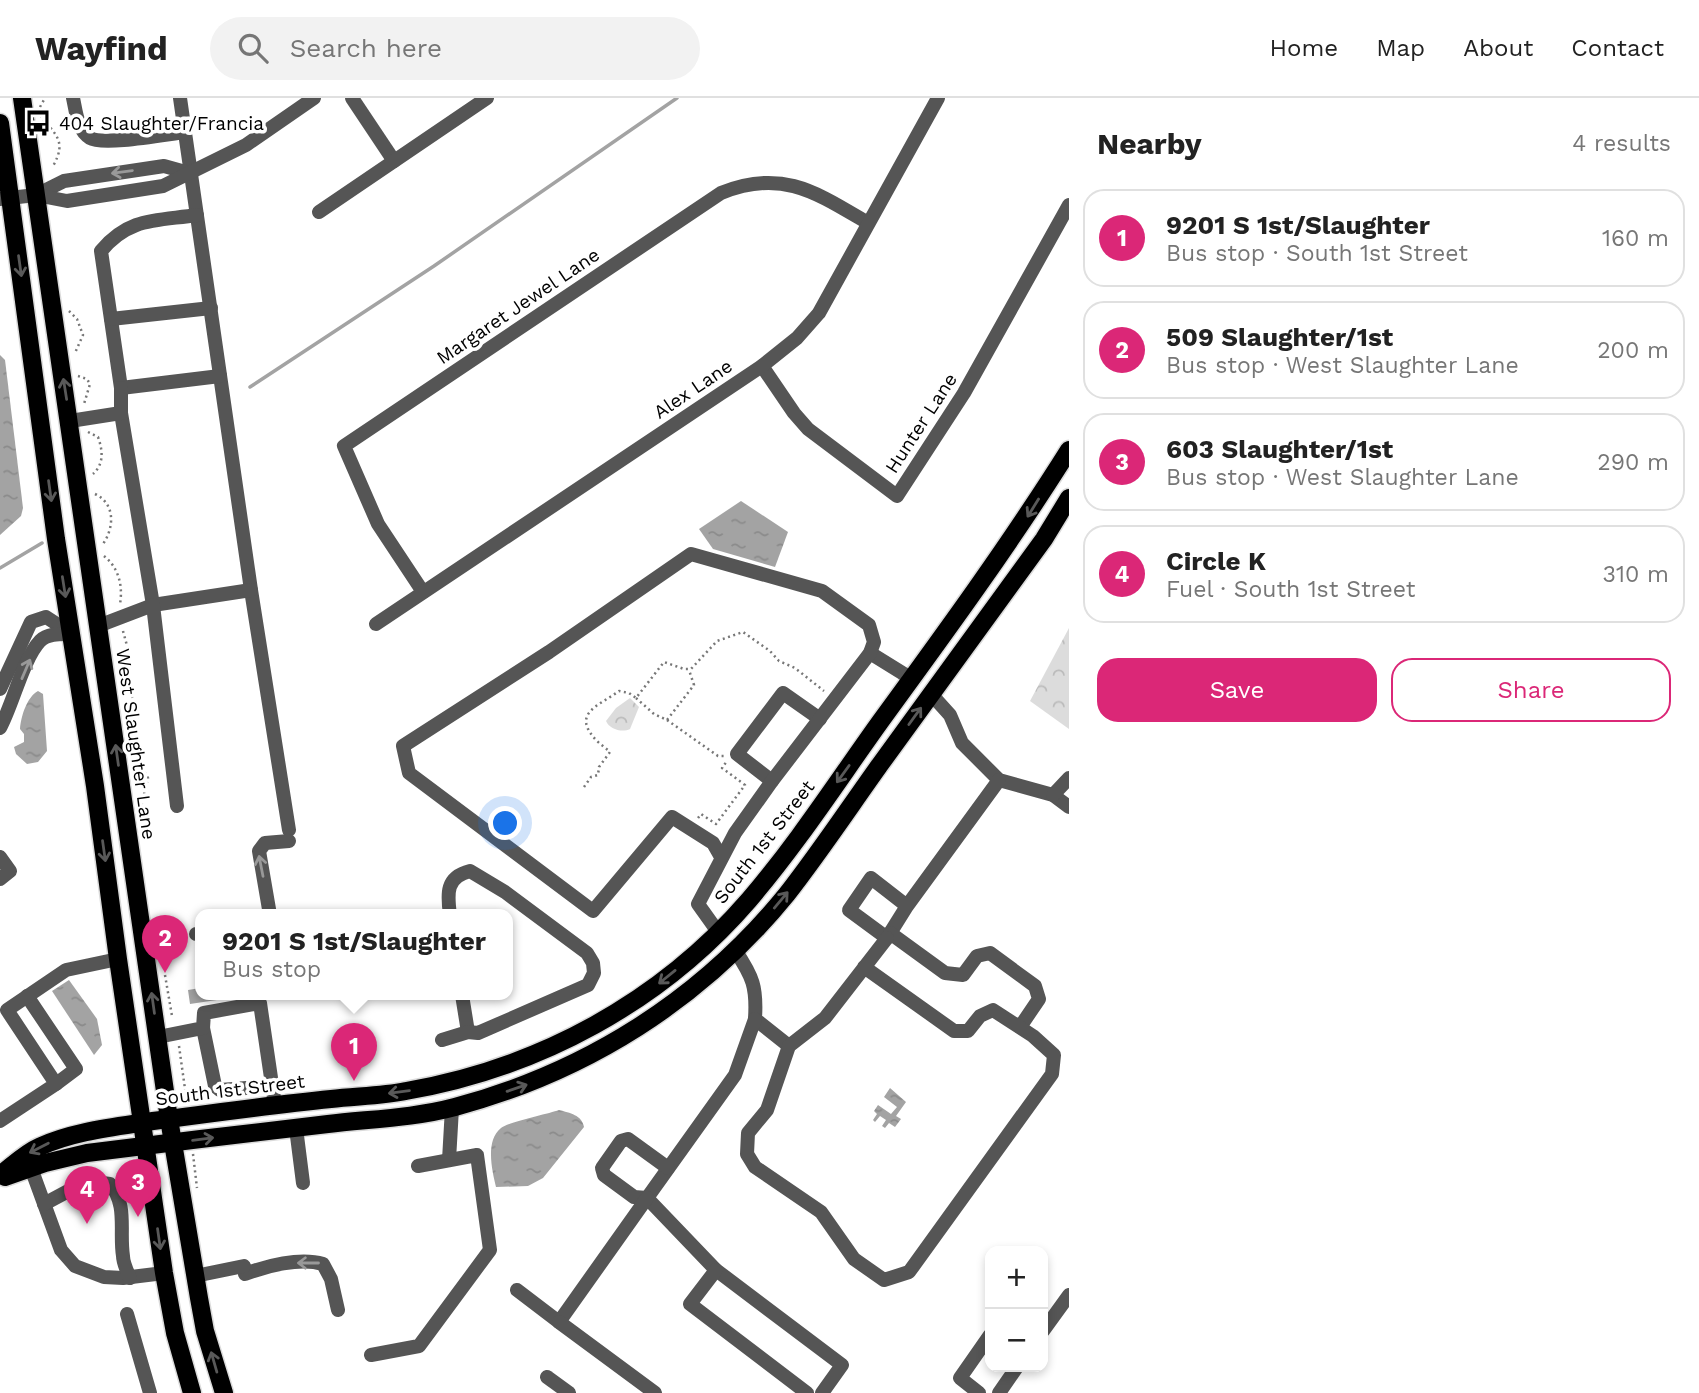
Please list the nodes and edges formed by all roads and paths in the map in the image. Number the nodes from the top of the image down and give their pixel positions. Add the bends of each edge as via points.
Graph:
1 (22, 98) edge
2 (45, 98) edge
3 (73, 98) edge
4 (180, 98) edge
5 (314, 98) edge
6 (352, 98) edge
7 (487, 98) edge
8 (938, 98) edge
9 (40, 107) dead end
10 (41, 117) dead end
11 (0, 123) edge
12 (185, 132) junction
13 (394, 161) junction
14 (53, 166) dead end
15 (189, 173) junction
16 (36, 195) junction
17 (5, 199) edge
18 (1069, 205) edge
19 (319, 212) dead end
20 (197, 215) junction
21 (868, 223) junction
22 (211, 308) junction
23 (69, 311) dead end
24 (111, 319) junction
25 (75, 353) dead end
26 (762, 366) junction
27 (78, 376) dead end
28 (220, 376) junction
29 (121, 388) junction
30 (84, 404) dead end
31 (121, 413) junction
32 (70, 421) junction
33 (86, 432) dead end
34 (1069, 450) edge
35 (93, 474) dead end
36 (95, 494) dead end
37 (1069, 498) edge
38 (103, 544) dead end
39 (104, 556) dead end
40 (251, 590) junction
41 (423, 592) junction
42 (120, 604) dead end
43 (153, 606) junction
44 (376, 624) dead end
45 (98, 626) junction
46 (123, 631) dead end
47 (72, 634) junction
48 (870, 653) junction
49 (689, 670) junction
50 (123, 672) dead end
51 (912, 679) junction
52 (125, 687) dead end
53 (0, 689) edge
54 (931, 694) junction
55 (636, 698) junction
56 (835, 699) junction
57 (820, 719) junction
58 (667, 720) junction
59 (0, 728) edge
60 (131, 739) dead end
61 (133, 753) dead end
62 (1069, 778) edge
63 (999, 780) junction
64 (772, 781) junction
65 (95, 786) junction
66 (584, 787) dead end
67 (1053, 795) junction
68 (177, 806) dead end
69 (141, 807) dead end
70 (1069, 807) edge
71 (691, 829) junction
72 (0, 857) edge
73 (722, 857) junction
74 (0, 879) edge
75 (906, 906) junction
76 (269, 909) edge
77 (449, 909) edge
78 (139, 911) junction
79 (718, 932) junction
80 (888, 936) junction
81 (735, 950) junction
82 (118, 959) junction
83 (864, 967) junction
84 (165, 978) dead end
85 (27, 996) junction
86 (463, 1000) edge
87 (4, 1012) edge
88 (172, 1016) dead end
89 (755, 1018) junction
90 (1020, 1027) junction
91 (203, 1028) junction
92 (468, 1032) junction
93 (158, 1037) junction
94 (442, 1040) dead end
95 (179, 1046) dead end
96 (789, 1046) junction
97 (455, 1081) junction
98 (56, 1084) junction
99 (273, 1086) junction
100 (194, 1103) dead end
101 (275, 1105) junction
102 (452, 1108) junction
103 (169, 1119) junction
104 (0, 1121) edge
105 (142, 1123) junction
106 (296, 1128) junction
107 (173, 1142) junction
108 (145, 1146) junction
109 (201, 1148) dead end
110 (449, 1160) junction
111 (418, 1166) dead end
112 (31, 1168) junction
113 (668, 1168) junction
114 (0, 1177) edge
115 (303, 1183) dead end
116 (198, 1196) dead end
117 (647, 1198) junction
118 (44, 1204) junction
119 (716, 1269) junction
120 (164, 1273) junction
121 (195, 1276) junction
122 (130, 1278) junction
123 (517, 1290) dead end
124 (1069, 1295) edge
125 (338, 1310) dead end
126 (127, 1314) dead end
127 (1048, 1314) edge
128 (559, 1322) junction
129 (985, 1342) edge
130 (370, 1355) dead end
131 (1014, 1372) edge
132 (547, 1377) dead end
133 (150, 1393) edge
134 (192, 1393) edge
135 (224, 1393) edge
136 (569, 1393) edge
137 (655, 1393) edge
138 (807, 1393) edge
139 (822, 1393) edge
140 (979, 1393) edge
141 (999, 1393) edge

1 - 16 main road, West Slaughter Lane
2 - 9 path
3 - 12 street via 77,121 89,138 102,142
4 - 12 street
5 - 15 street via 246,145
6 - 13 street
7 - 13 street
8 - 21 street, Alex Lane
10 - 14 path via 61,147
11 - 17 main road
12 - 15 street
13 - 19 street
15 - 16 street via 163,186 67,201
15 -> 16 street via 164,166 64,181
15 - 20 street
16 - 17 street
32 -> 16 main road, West Slaughter Lane
17 -> 47 main road
18 - 26 street, Hunter Lane via 964,393 897,496 808,429
20 - 22 street
20 - 24 street via 132,225 118,232 101,251
21 - 26 street, Alex Lane via 818,313 797,338
21 - 41 street, Margaret Jewel Lane via 809,190 778,182 749,184 721,193 344,446 378,524
22 - 24 street
22 - 28 street
23 - 25 path via 83,335
24 - 29 street
26 - 41 street, Alex Lane
27 - 30 path via 90,384
28 - 29 street
28 - 40 street
29 - 31 street
31 - 32 street
31 - 43 street
32 - 45 main road, West Slaughter Lane
33 - 35 path via 100,440 101,464
34 -> 51 main road, South 1st Street via 1019,531
36 - 38 path via 108,504 111,518
37 - 54 main road, South 1st Street
39 - 42 path via 119,577
40 - 43 street
76 -> 40 street via 258,851 265,843 289,836
41 - 44 street, Alex Lane
43 - 45 street
43 - 68 street
45 - 47 main road
78 -> 45 main road, West Slaughter Lane
46 - 50 path via 129,653
47 - 53 street via 47,617 31,622
59 -> 47 street via 41,640 53,634
47 - 65 main road
48 - 51 street
48 - 56 street
48 - 71 street via 874,642 869,625 822,591 691,554 403,746 409,773 593,911 671,817
49 - 55 path via 664,662
49 - 56 path via 717,641 743,632
49 - 58 path via 694,685
51 - 54 main road
51 -> 79 main road, South 1st Street via 769,875
52 - 60 path via 138,712
54 - 63 street via 950,715 962,743
81 -> 54 main road, South 1st Street via 787,893
55 - 58 path
55 - 66 path via 619,691 588,712 588,729 610,752 598,775
56 - 57 street
57 - 64 street
57 - 64 street via 783,693 737,754
58 - 71 path via 719,757 731,755 722,768 745,785 716,824 701,814
61 - 69 path via 148,778
62 - 67 street
63 - 67 street
63 - 75 street
64 - 73 street
65 - 78 main road via 111,800 129,907
65 -> 82 main road
67 - 70 street
71 - 73 street via 713,843
72 - 74 street via 10,871
73 - 79 street via 698,904
75 - 80 street
75 - 80 street via 871,878 849,910
77 - 92 street via 447,895 453,881 470,871 587,953 593,963 588,985 478,1032
93 -> 78 main road, West Slaughter Lane
79 - 81 main road
79 -> 97 main road, South 1st Street via 663,981 600,1023 549,1049
80 - 83 street
80 - 90 street via 945,973 964,975 977,956 990,953 1035,986 1039,999
81 - 89 street via 757,992
102 -> 81 main road, South 1st Street via 565,1069 636,1031 676,1003
82 - 85 street via 66,970
82 - 105 main road
83 - 90 street via 954,1031 968,1031 980,1016 993,1010
83 - 96 street via 825,1017
84 - 88 path
85 - 87 street
85 - 98 street via 76,1069
86 - 92 street
87 - 98 street
89 - 96 street
89 - 113 street via 735,1074
90 - 96 street via 1054,1055 1052,1074 909,1272 884,1280 854,1259 821,1212 755,1167 747,1154 748,1133 767,1110
91 - 93 street
91 - 99 street via 215,1086 220,1090
91 - 99 street via 204,1013 260,1003
92 - 94 street
93 - 103 main road, West Slaughter Lane
95 - 100 path via 184,1097
97 -> 101 main road, South 1st Street via 403,1092
97 - 102 main road
98 - 104 street
99 - 101 street
101 - 103 main road, South 1st Street
102 - 106 main road, South 1st Street
102 - 110 street
103 - 105 main road, South 1st Street
103 - 107 main road, West Slaughter Lane
105 - 108 main road
105 -> 114 main road, South 1st Street via 40,1146
107 -> 106 main road, South 1st Street
106 - 115 street
107 - 108 main road, South 1st Street
107 - 121 main road, West Slaughter Lane
108 - 112 main road, South 1st Street via 87,1153
108 -> 120 main road
109 - 116 path via 192,1155
110 - 111 street
110 - 130 street via 477,1155 490,1250 419,1346
112 - 114 main road, South 1st Street
112 - 118 street
113 - 117 street
113 - 117 street via 628,1139 621,1141 602,1168 604,1175 634,1197
117 - 119 street
117 - 128 street
118 - 122 street via 61,1250 75,1266 104,1278
118 - 122 street via 87,1181 110,1184 118,1193 122,1257
119 - 138 street via 690,1304
119 - 139 street via 842,1365
120 - 122 street
120 - 134 main road
125 -> 121 street via 323,1264 311,1261
135 -> 121 main road, West Slaughter Lane via 205,1331
123 - 128 street
124 - 127 street
126 - 133 street
128 - 137 street
129 - 140 street via 960,1378
131 - 141 street
132 - 136 street

